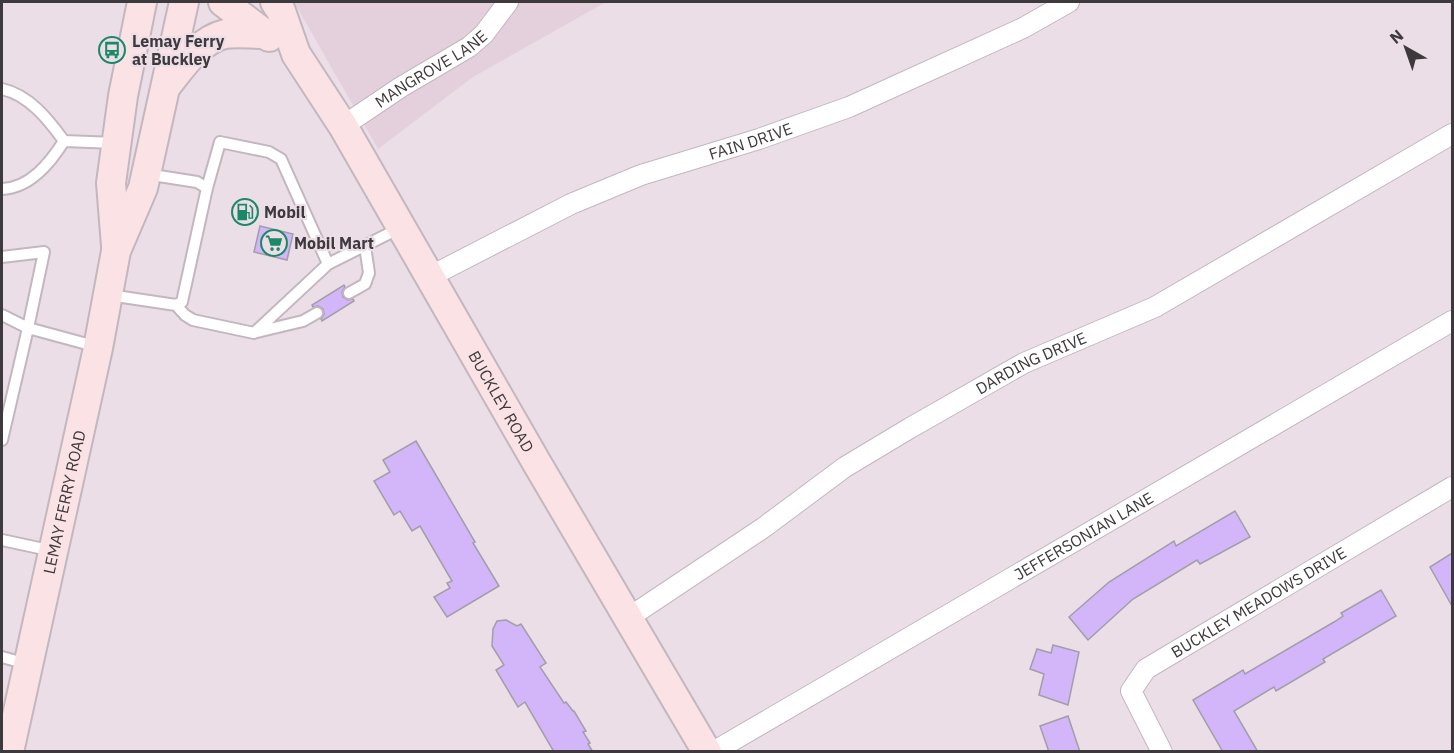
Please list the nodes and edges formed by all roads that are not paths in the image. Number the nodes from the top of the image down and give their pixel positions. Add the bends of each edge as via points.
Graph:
1 (142, 2) edge
2 (184, 2) edge
3 (223, 2) edge
4 (275, 2) edge
5 (508, 2) edge
6 (1069, 2) edge
7 (264, 34) junction
8 (296, 54) junction
9 (165, 88) junction
10 (2, 89) edge
11 (343, 126) junction
12 (1452, 134) edge
13 (64, 141) junction
14 (117, 143) junction
15 (147, 174) junction
16 (207, 188) junction
17 (2, 189) edge
18 (401, 227) junction
19 (365, 246) junction
20 (116, 251) junction
21 (2, 256) edge
22 (328, 264) junction
23 (429, 277) junction
24 (349, 293) dead end
25 (109, 295) junction
26 (176, 305) junction
27 (317, 313) dead end
28 (2, 315) edge
29 (1452, 321) edge
30 (28, 328) junction
31 (254, 333) junction
32 (98, 348) junction
33 (2, 440) edge
34 (1452, 487) edge
35 (2, 540) edge
36 (53, 551) junction
37 (628, 618) junction
38 (15, 661) edge
39 (9, 752) edge
40 (707, 752) edge
41 (713, 752) edge
42 (1162, 752) edge

1 - 14 main road, LEMAY FERRY ROAD
2 - 9 main road, LEMAY FERRY ROAD
3 - 7 main road, BUCKLEY ROAD
4 - 8 main road, BUCKLEY ROAD
5 - 11 street, MANGROVE LANE via 469,47
6 - 23 street, FAIN DRIVE via 1023,28 849,107 641,175 571,204
7 - 8 main road, BUCKLEY ROAD
7 - 9 main road via 224,34 205,43
8 - 11 main road, BUCKLEY ROAD
9 - 15 main road, LEMAY FERRY ROAD
10 - 13 lane via 14,92 46,116
11 - 18 main road, BUCKLEY ROAD
12 - 37 street, DARDING DRIVE via 1155,308 1024,363 910,428 846,467
13 - 14 lane
13 - 17 lane via 53,158 27,182
14 - 20 main road, LEMAY FERRY ROAD via 111,183
15 - 16 lane via 197,182
15 - 20 main road, LEMAY FERRY ROAD
16 - 22 lane via 220,142 269,152 281,159
16 - 26 lane via 182,302
18 - 19 lane
18 - 23 main road, BUCKLEY ROAD
19 - 22 lane
19 - 24 lane via 369,273 365,284
20 - 25 main road, LEMAY FERRY ROAD
21 - 30 lane via 44,252
22 - 31 lane
23 - 37 main road, BUCKLEY ROAD
25 - 26 lane
25 - 32 main road, LEMAY FERRY ROAD
26 - 31 lane via 193,320
27 - 31 lane via 303,321
28 - 30 lane
29 - 41 street, JEFFERSONIAN LANE
30 - 32 lane
30 - 33 lane
32 - 36 main road, LEMAY FERRY ROAD
34 - 42 street, BUCKLEY MEADOWS DRIVE via 1146,669 1131,691
35 - 36 lane
36 - 38 main road, LEMAY FERRY ROAD
37 - 40 main road, BUCKLEY ROAD
38 - 39 main road, LEMAY FERRY ROAD

